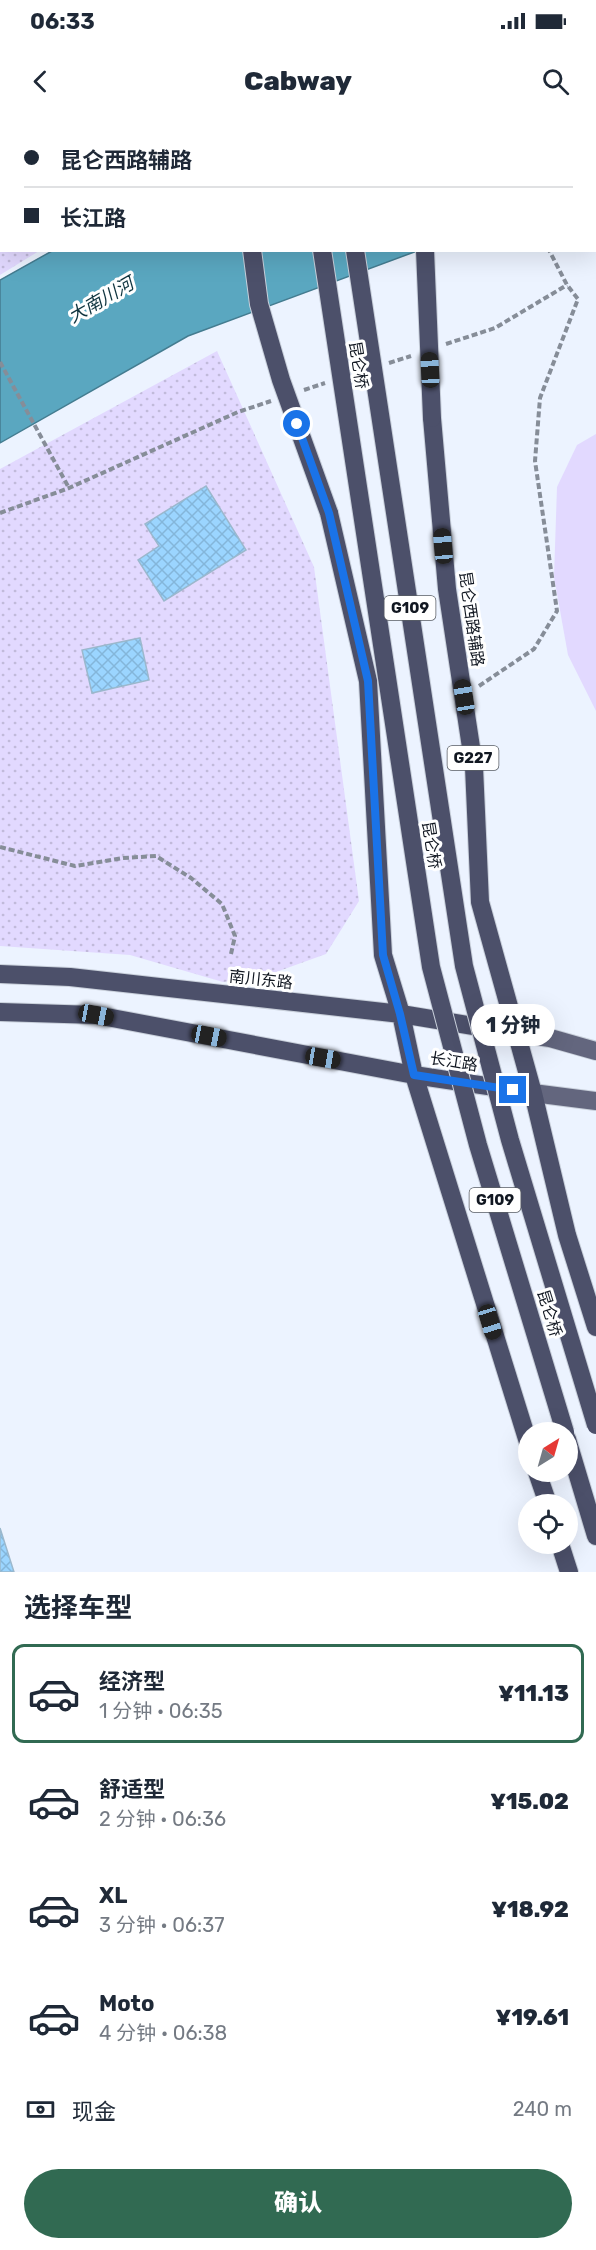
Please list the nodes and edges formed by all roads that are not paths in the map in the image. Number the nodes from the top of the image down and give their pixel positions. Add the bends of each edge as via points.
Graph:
1 (252, 252) edge
2 (322, 252) edge
3 (355, 252) edge
4 (425, 252) edge
5 (0, 974) edge
6 (0, 1012) edge
7 (400, 1014) junction
8 (516, 1034) junction
9 (596, 1051) edge
10 (414, 1075) junction
11 (533, 1093) junction
12 (596, 1101) edge
13 (596, 1327) edge
14 (522, 1422) edge
15 (562, 1422) edge
16 (596, 1425) edge
17 (578, 1476) edge
18 (596, 1536) edge
19 (563, 1554) edge
20 (569, 1572) edge

1 - 7 highway, bridge via 262,315 329,513 368,681 383,955
2 - 15 highway, 昆仑桥 / G109, bridge via 431,967 478,1144
3 - 16 highway, 昆仑桥 / G109, bridge via 464,966 510,1140
4 - 8 highway, 昆仑西路辅路 / G227, bridge via 432,418 447,589 474,767 480,902
5 - 7 highway, 南川东路 via 70,977
6 - 10 highway via 96,1015
7 - 8 highway, 南川东路
7 - 10 highway
8 - 9 main road via 550,1038
8 - 11 highway, 昆仑西路辅路 / G227
10 - 11 highway, 长江路
10 - 14 highway
11 - 12 main road, 长江路
11 - 13 highway, 昆仑西路辅路 via 567,1235
17 - 18 highway
19 - 20 highway

